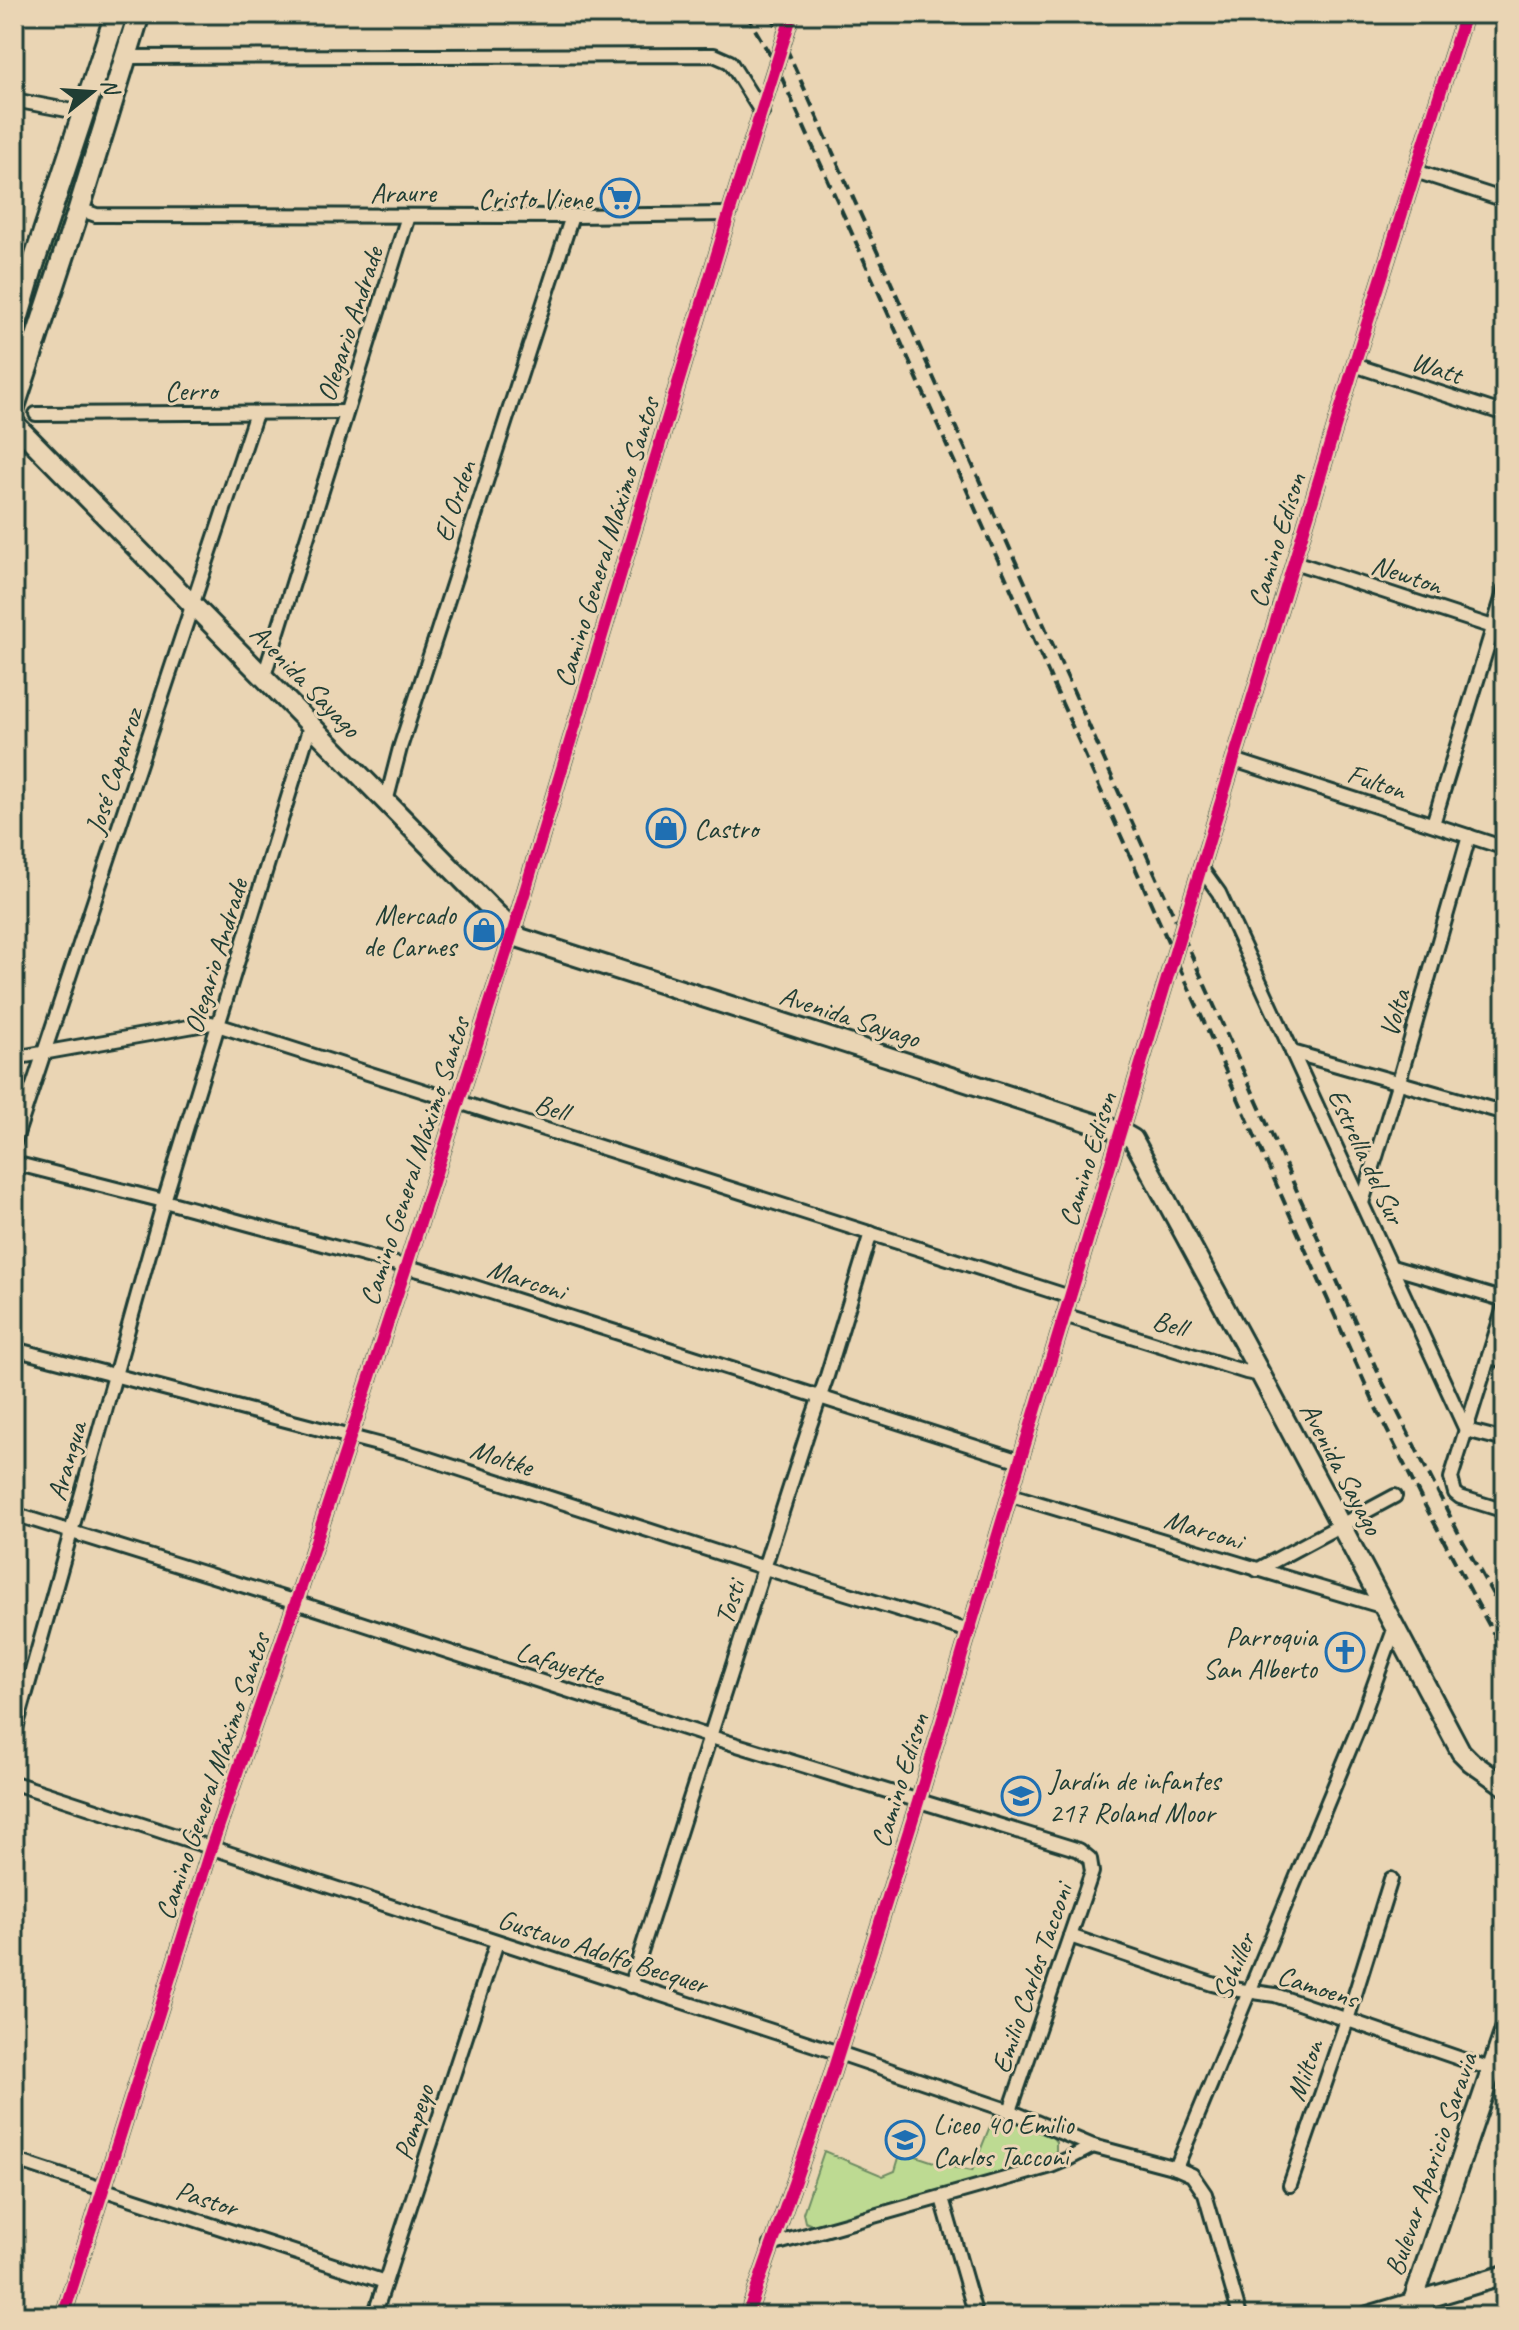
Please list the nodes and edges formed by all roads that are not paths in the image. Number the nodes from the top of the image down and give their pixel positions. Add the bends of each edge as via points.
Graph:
1 (116, 14) edge
2 (139, 14) edge
3 (792, 14) edge
4 (1465, 14) edge
5 (127, 57) junction
6 (14, 100) edge
7 (83, 113) junction
8 (762, 113) junction
9 (1415, 171) junction
10 (1505, 200) edge
11 (79, 209) junction
12 (729, 214) junction
13 (408, 216) junction
14 (572, 216) junction
15 (23, 267) edge
16 (14, 330) edge
17 (1354, 365) junction
18 (14, 407) edge
19 (346, 412) junction
20 (256, 413) junction
21 (36, 414) dead end
22 (1505, 414) edge
23 (14, 423) edge
24 (1294, 562) junction
25 (1505, 589) edge
26 (193, 606) junction
27 (1499, 629) edge
28 (264, 676) junction
29 (310, 726) junction
30 (1234, 760) junction
31 (386, 802) junction
32 (1433, 824) junction
33 (1469, 836) junction
34 (1505, 848) edge
35 (1201, 868) junction
36 (513, 931) junction
37 (219, 1026) junction
38 (44, 1052) junction
39 (1292, 1052) junction
40 (14, 1058) edge
41 (1399, 1081) junction
42 (458, 1102) junction
43 (1505, 1113) edge
44 (1121, 1132) junction
45 (14, 1143) edge
46 (14, 1163) edge
47 (164, 1201) junction
48 (1362, 1203) junction
49 (871, 1233) junction
50 (406, 1267) junction
51 (1392, 1267) junction
52 (1070, 1297) junction
53 (1505, 1302) edge
54 (1064, 1315) junction
55 (14, 1349) edge
56 (1489, 1357) junction
57 (1505, 1361) edge
58 (116, 1375) junction
59 (1261, 1375) junction
60 (819, 1398) junction
61 (1466, 1430) junction
62 (350, 1436) junction
63 (1505, 1440) edge
64 (1020, 1461) junction
65 (1011, 1495) junction
66 (1395, 1496) dead end
67 (1505, 1511) edge
68 (14, 1514) edge
69 (1340, 1525) junction
70 (70, 1532) junction
71 (765, 1568) junction
72 (1257, 1570) junction
73 (296, 1602) junction
74 (1384, 1607) junction
75 (1395, 1627) junction
76 (969, 1631) junction
77 (14, 1735) edge
78 (711, 1737) junction
79 (14, 1783) edge
80 (1505, 1786) edge
81 (918, 1802) junction
82 (211, 1848) junction
83 (1090, 1859) joint
84 (1391, 1879) dead end
85 (1070, 1936) junction
86 (497, 1942) junction
87 (630, 1986) junction
88 (1248, 1991) junction
89 (1347, 2020) junction
90 (1505, 2030) edge
91 (839, 2053) junction
92 (1498, 2072) edge
93 (1010, 2111) junction
94 (1093, 2146) junction
95 (14, 2160) edge
96 (1176, 2168) junction
97 (1290, 2185) dead end
98 (103, 2189) junction
99 (942, 2198) junction
100 (771, 2245) junction
101 (1505, 2275) edge
102 (385, 2282) junction
103 (1410, 2309) edge
104 (63, 2316) edge
105 (374, 2316) edge
106 (747, 2316) edge
107 (976, 2316) edge
108 (1240, 2316) edge
109 (1368, 2316) edge

1 - 7 main road
2 - 5 main road
3 - 8 street, Camino General Máximo Santos
4 - 9 street, Camino Edison
5 - 8 street via 714,55 730,62
5 - 11 main road
6 - 7 street
7 - 15 main road
8 - 12 street, Camino General Máximo Santos
9 - 10 street
9 - 17 street, Camino Edison
11 - 13 street, Araure via 96,215
11 - 18 main road
12 - 14 street, Araure
12 - 36 street, Camino General Máximo Santos
13 - 14 street, Araure
13 - 19 street, Olegario Andrade
14 - 31 street, El Orden
15 - 16 main road
17 - 22 street, Watt
17 - 24 street, Camino Edison
19 - 20 street, Cerro
19 - 28 street, Olegario Andrade
20 - 21 street, Cerro
20 - 26 street, José Caparroz
23 - 26 street, Avenida Sayago
24 - 27 street, Newton
24 - 30 street, Camino Edison
25 - 27 street
26 - 28 street, Avenida Sayago
26 - 38 street, José Caparroz
27 - 32 street
28 - 29 street, Avenida Sayago
29 - 31 street, Avenida Sayago
29 - 37 street, Olegario Andrade
30 - 32 street, Fulton
30 - 35 street, Camino Edison
31 - 36 street, Avenida Sayago
32 - 33 street, Fulton
33 - 34 street, Fulton
33 - 41 street, Volta
35 - 39 street, Estrella del Sur via 1219,893
35 - 44 street, Camino Edison
36 - 42 street, Camino General Máximo Santos
36 - 44 street, Avenida Sayago via 529,942
37 - 38 street, Bell via 199,1023
37 - 42 street, Bell
37 - 47 street, Olegario Andrade
38 - 40 street, Bell
38 - 45 street, José Caparroz
39 - 41 street
39 - 48 street, Estrella del Sur
41 - 43 street
41 - 48 street, Volta
42 - 49 street, Bell
42 - 50 street, Camino General Máximo Santos
44 - 52 street, Camino Edison
44 - 59 street, Avenida Sayago via 1133,1139
46 - 47 street, Marconi
47 - 50 street, Marconi
47 - 58 street, Arangua
48 - 51 street, Estrella del Sur
49 - 52 street, Bell
49 - 60 street, Tosti
50 - 60 street, Marconi
50 - 62 street, Camino General Máximo Santos
51 - 53 street
51 - 61 street, Estrella del Sur
52 - 54 street, Camino Edison
53 - 56 street
54 - 59 street, Bell
54 - 64 street, Camino Edison
55 - 58 street, Moltke
56 - 57 street
56 - 61 street
58 - 62 street, Moltke
58 - 70 street, Arangua
59 - 69 street, Avenida Sayago
60 - 64 street, Marconi
60 - 71 street, Tosti
61 - 63 street
61 - 67 street via 1451,1478 1455,1493
62 - 71 street, Moltke
62 - 73 street, Camino General Máximo Santos
64 - 65 street, Camino Edison
65 - 72 street, Marconi
65 - 76 street, Camino Edison
66 - 69 street
68 - 70 street, Lafayette
69 - 72 street
69 - 74 street, Avenida Sayago
70 - 73 street, Lafayette
70 - 77 street, Arangua
71 - 76 street, Moltke
71 - 78 street, Tosti
72 - 74 street, Marconi
73 - 78 street, Lafayette
73 - 82 street, Camino General Máximo Santos
74 - 75 street, Avenida Sayago
75 - 80 street, Avenida Sayago via 1461,1752
75 - 88 street, Schiller
76 - 81 street, Camino Edison
78 - 81 street, Lafayette
78 - 87 street, Tosti
79 - 82 street, Gustavo Adolfo Becquer
81 - 83 street, Lafayette via 1079,1850
81 - 91 street, Camino Edison
82 - 86 street, Gustavo Adolfo Becquer
82 - 98 street, Camino General Máximo Santos
83 - 85 street, Emilio Carlos Tacconi via 1092,1872
84 - 89 street, Milton
85 - 88 street, Camoens
85 - 93 street, Emilio Carlos Tacconi
86 - 87 street, Gustavo Adolfo Becquer
86 - 102 street, Pompeyo
87 - 91 street, Gustavo Adolfo Becquer
88 - 89 street, Camoens
88 - 96 street, Schiller
89 - 92 street, Camoens
89 - 97 street, Milton
90 - 92 street, Bulevar Aparicio Saravia
91 - 93 street, Gustavo Adolfo Becquer
91 - 100 street, Camino Edison
92 - 103 street, Bulevar Aparicio Saravia
93 - 94 street, Gustavo Adolfo Becquer
94 - 96 street, Gustavo Adolfo Becquer
94 - 99 street via 1051,2166
95 - 98 street, Pastor
96 - 108 street via 1192,2175 1205,2194
98 - 102 street, Pastor
98 - 104 street, Camino General Máximo Santos
99 - 100 street
99 - 107 street
100 - 106 street, Camino Edison
101 - 103 street
102 - 105 street, Pompeyo
103 - 109 street

